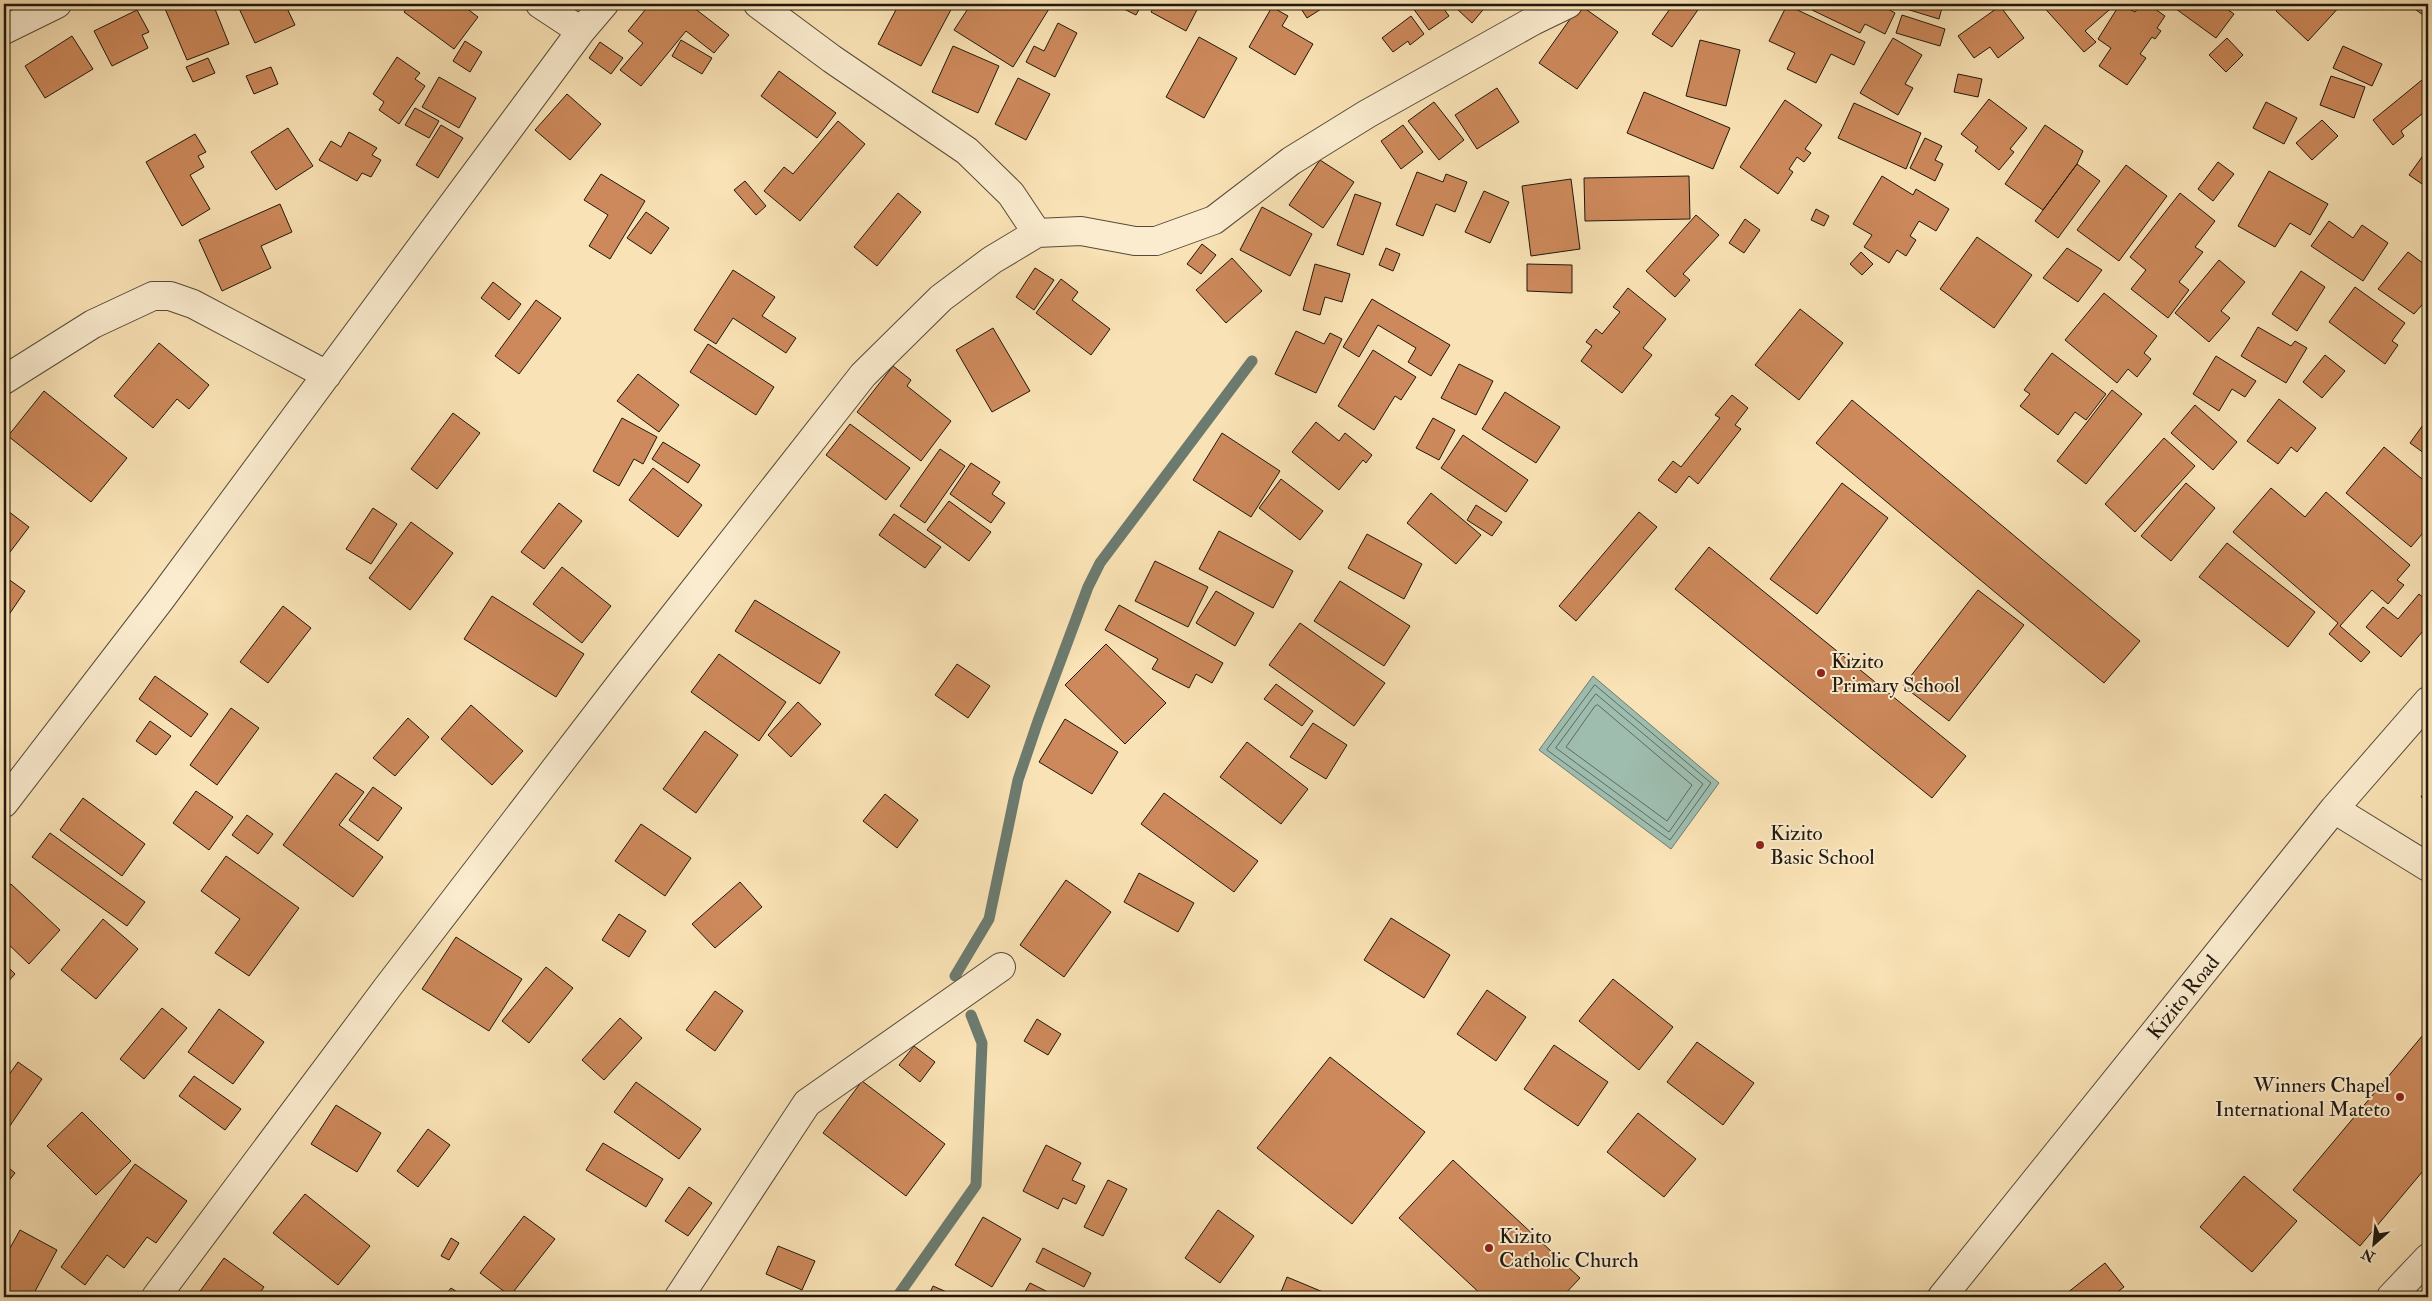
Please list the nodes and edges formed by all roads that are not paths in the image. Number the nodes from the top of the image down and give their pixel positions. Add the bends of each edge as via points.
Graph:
1 (57, 4) edge
2 (540, 4) edge
3 (604, 4) edge
4 (758, 4) edge
5 (1568, 4) edge
6 (4, 30) edge
7 (581, 31) junction
8 (1037, 233) junction
9 (327, 375) junction
10 (4, 380) edge
11 (2428, 701) edge
12 (4, 803) edge
13 (2334, 809) junction
14 (2428, 867) edge
15 (1001, 967) dead end
16 (2428, 1258) edge
17 (156, 1297) edge
18 (679, 1297) edge
19 (1942, 1297) edge
20 (2392, 1297) edge

1 - 6 street
2 - 7 street
3 - 7 street
4 - 8 street via 967,151 1011,194
5 - 8 street via 1367,114 1291,161 1214,220 1156,242 1081,231
7 - 9 street
8 - 17 street via 992,260 940,298 863,375 393,980
9 - 10 street via 193,304 170,296 153,296 93,324
9 - 12 street
11 - 13 street, Kizito Road
13 - 14 street
13 - 19 street, Kizito Road
15 - 18 street via 807,1103
16 - 20 street

